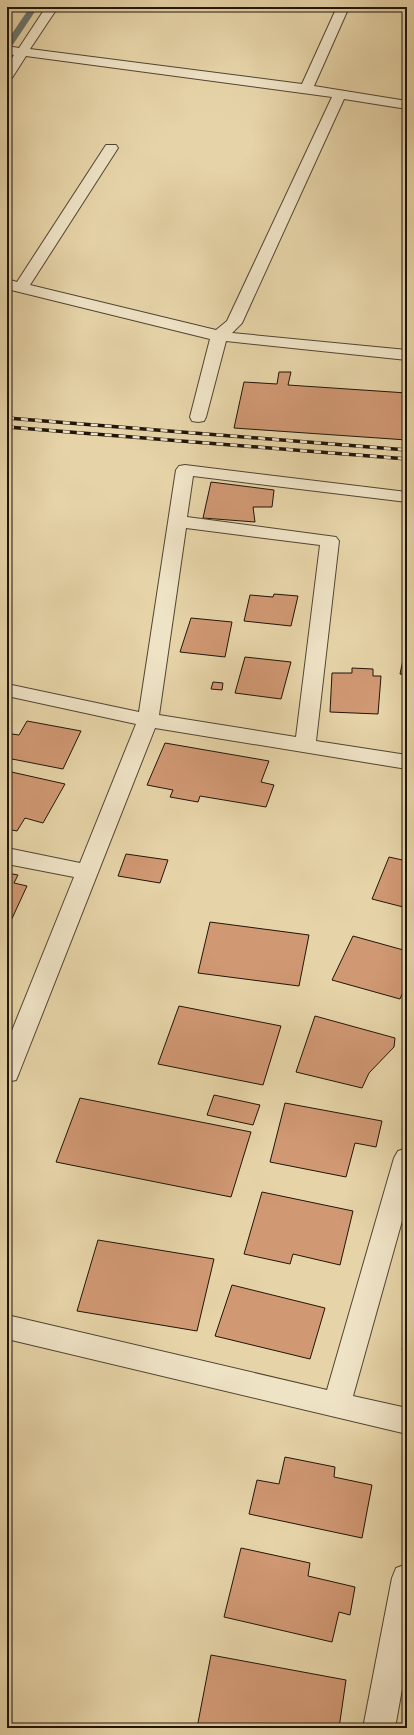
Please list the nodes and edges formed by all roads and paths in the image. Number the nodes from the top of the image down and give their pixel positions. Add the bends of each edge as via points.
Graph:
1 (52, 7) edge
2 (343, 7) edge
3 (7, 50) edge
4 (24, 50) junction
5 (7, 75) edge
6 (306, 89) junction
7 (340, 94) junction
8 (407, 105) edge
9 (111, 148) dead end
10 (14, 286) edge
11 (219, 336) junction
12 (407, 355) edge
13 (198, 417) dead end
14 (407, 497) edge
15 (177, 521) junction
16 (7, 690) edge
17 (148, 720) junction
18 (305, 745) junction
19 (407, 762) edge
20 (7, 856) edge
21 (86, 872) junction
22 (8, 1069) edge
23 (407, 1158) edge
24 (7, 1327) edge
25 (337, 1404) junction
26 (407, 1420) edge
27 (407, 1578) edge
28 (379, 1728) edge

1 - 4 street
2 - 6 street
3 - 4 street
4 - 5 street
4 - 6 street
6 - 7 street
7 - 8 street
7 - 11 street via 234,323
9 - 10 street
10 - 11 street
11 - 12 street
11 - 13 street
14 - 15 street via 185,470
15 - 17 street
15 - 18 street via 330,541
16 - 17 street
17 - 18 street
17 - 21 street
18 - 19 street
20 - 21 street
21 - 22 street
23 - 25 street
24 - 25 street
25 - 26 street
27 - 28 street

